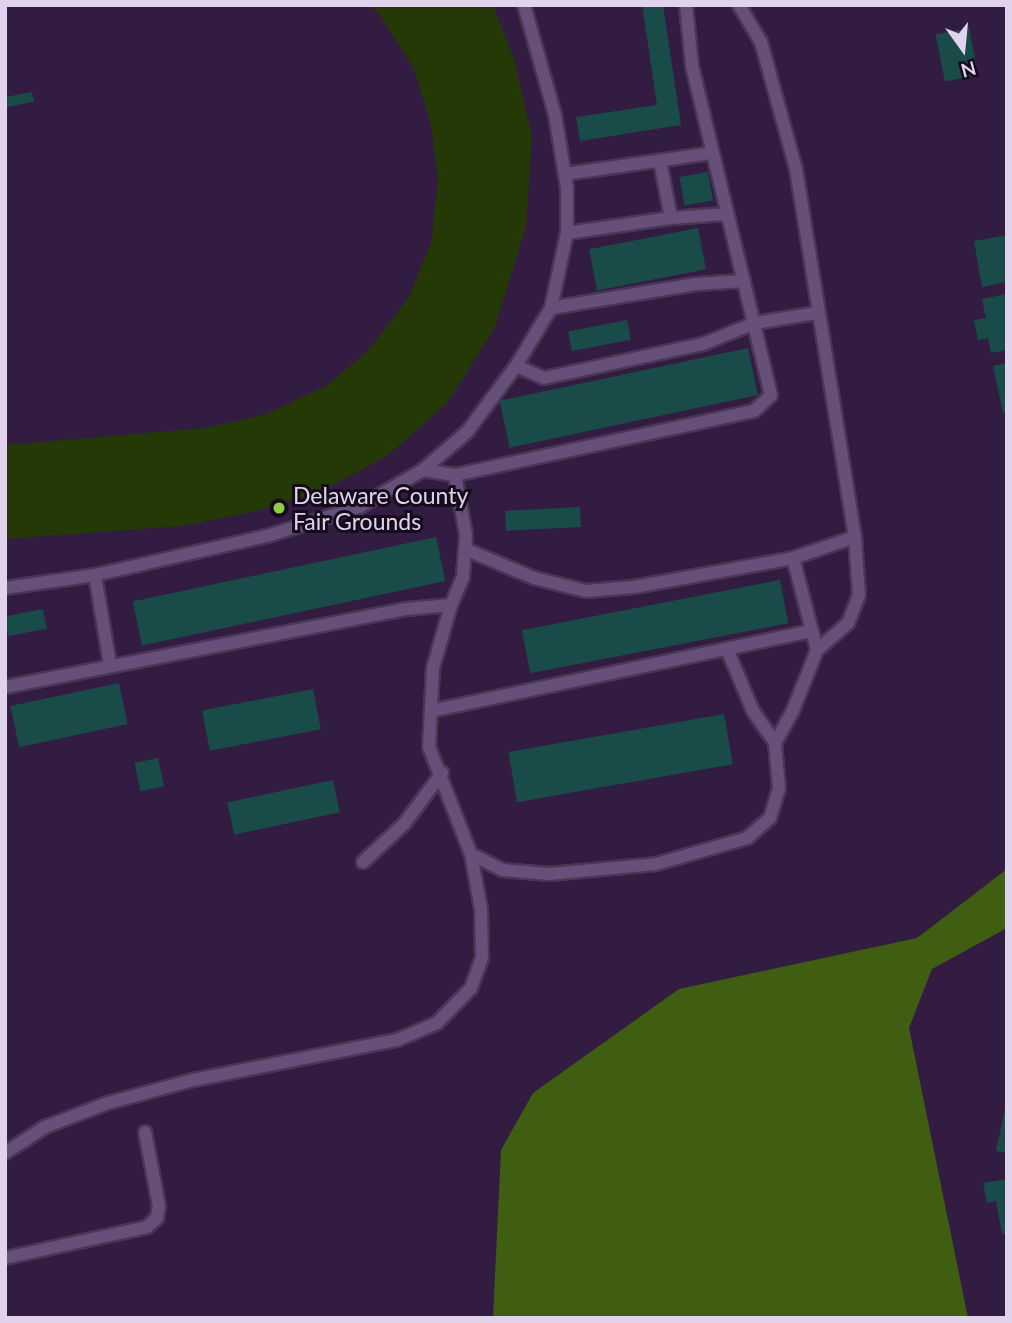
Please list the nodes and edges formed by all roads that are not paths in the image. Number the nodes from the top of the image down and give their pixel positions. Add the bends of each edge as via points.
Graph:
1 (524, 5) edge
2 (686, 5) edge
3 (739, 5) edge
4 (712, 153) junction
5 (660, 160) junction
6 (565, 174) junction
7 (726, 214) junction
8 (671, 218) junction
9 (567, 233) junction
10 (744, 281) junction
11 (551, 308) junction
12 (817, 313) junction
13 (755, 323) junction
14 (516, 366) junction
15 (424, 470) junction
16 (455, 474) junction
17 (855, 537) junction
18 (465, 549) junction
19 (793, 558) junction
20 (95, 575) junction
21 (5, 588) edge
22 (451, 605) junction
23 (811, 631) junction
24 (727, 649) junction
25 (817, 650) junction
26 (110, 666) junction
27 (5, 687) edge
28 (431, 711) junction
29 (775, 743) junction
30 (442, 773) junction
31 (471, 854) junction
32 (363, 862) dead end
33 (145, 1132) dead end
34 (5, 1153) edge
35 (5, 1258) edge

1 - 6 lane via 555,115
2 - 4 lane via 692,65
3 - 12 lane via 761,42 796,169
4 - 5 lane
4 - 7 lane
5 - 6 lane
5 - 8 lane
6 - 9 lane
7 - 8 lane
7 - 10 lane
8 - 9 lane
9 - 11 lane
10 - 11 lane via 696,284
10 - 13 lane
11 - 14 lane
12 - 13 lane
12 - 17 lane
13 - 14 lane via 703,344 544,378
13 - 16 lane via 771,396 754,411
14 - 15 lane via 467,432
15 - 16 lane
15 - 20 lane via 359,507 267,536
16 - 18 lane
17 - 19 lane
17 - 25 lane via 859,595 848,623
18 - 19 lane via 534,579 586,591 634,587
18 - 22 lane via 463,577
19 - 23 lane
20 - 21 lane
20 - 26 lane
22 - 26 lane via 406,608
22 - 28 lane via 433,668
23 - 24 lane
23 - 25 lane
24 - 28 lane
24 - 29 lane via 753,711
25 - 29 lane
26 - 27 lane
28 - 30 lane via 429,747
29 - 31 lane via 779,788 770,818 747,838 656,863 549,874 502,870
30 - 31 lane
30 - 32 lane via 404,824
31 - 34 lane via 481,909 482,957 471,988 437,1023 397,1040 193,1080 108,1103 46,1127
33 - 35 lane via 159,1206 157,1218 147,1227

